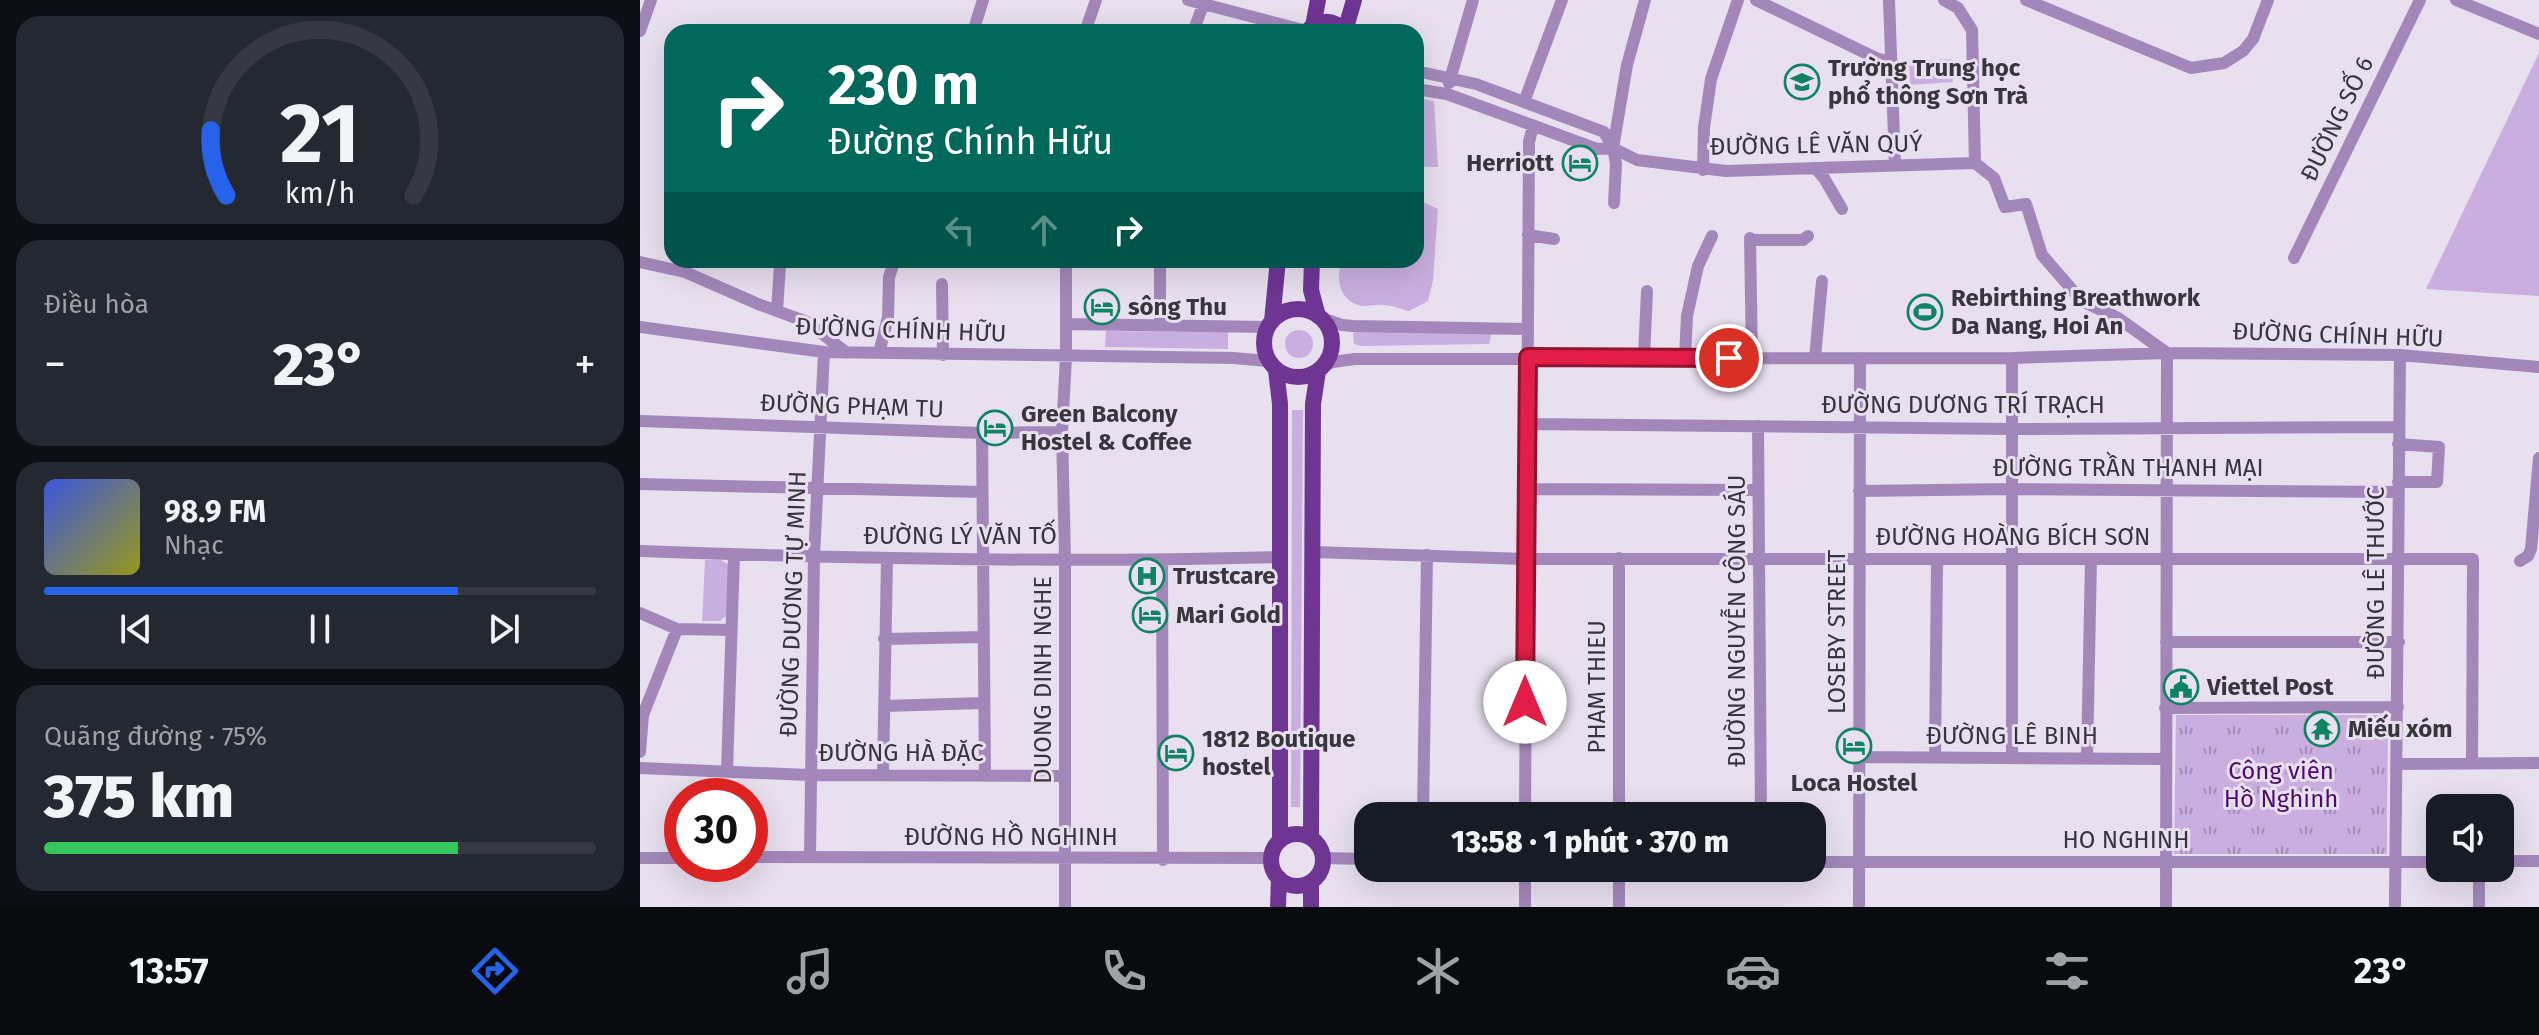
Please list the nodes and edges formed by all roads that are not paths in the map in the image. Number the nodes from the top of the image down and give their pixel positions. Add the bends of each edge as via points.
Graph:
1 (651, 0) edge
2 (983, 0) edge
3 (1096, 0) edge
4 (1188, 0) edge
5 (1318, 0) edge
6 (1354, 0) edge
7 (1473, 0) edge
8 (1562, 0) edge
9 (1645, 0) edge
10 (1738, 0) edge
11 (1756, 0) edge
12 (1889, 0) edge
13 (1944, 0) edge
14 (2026, 0) edge
15 (2268, 0) edge
16 (2420, 0) edge
17 (2456, 0) edge
18 (1204, 2) edge
19 (976, 24) edge
20 (1088, 24) edge
21 (1196, 24) edge
22 (1274, 24) edge
23 (1311, 24) edge
24 (1347, 24) edge
25 (640, 31) edge
26 (2539, 34) edge
27 (1890, 61) junction
28 (1424, 73) edge
29 (1449, 78) junction
30 (1424, 90) edge
31 (1447, 94) junction
32 (1524, 102) junction
33 (1533, 126) junction
34 (1613, 148) junction
35 (1975, 163) junction
36 (1895, 165) junction
37 (1815, 168) junction
38 (1703, 170) junction
39 (1614, 203) dead end
40 (1842, 209) dead end
41 (1528, 235) junction
42 (1712, 236) dead end
43 (1808, 236) dead end
44 (1554, 239) dead end
45 (2294, 258) dead end
46 (640, 262) edge
47 (664, 267) edge
48 (667, 268) edge
49 (780, 268) edge
50 (892, 268) edge
51 (1066, 268) edge
52 (1160, 268) edge
53 (1277, 268) edge
54 (1312, 268) edge
55 (1822, 281) dead end
56 (942, 284) dead end
57 (1647, 291) dead end
58 (777, 311) junction
59 (1319, 317) junction
60 (1160, 323) junction
61 (1067, 324) junction
62 (1270, 324) junction
63 (640, 327) edge
64 (1528, 329) junction
65 (824, 352) junction
66 (848, 353) junction
67 (879, 353) junction
68 (2167, 353) junction
69 (943, 355) junction
70 (2400, 355) junction
71 (1066, 357) junction
72 (1528, 357) junction
73 (1644, 357) junction
74 (1685, 357) junction
75 (1752, 358) junction
76 (1815, 358) junction
77 (1860, 358) junction
78 (2012, 358) junction
79 (1273, 366) junction
80 (2539, 367) edge
81 (1320, 369) junction
82 (640, 421) edge
83 (1528, 424) junction
84 (1758, 426) junction
85 (1859, 426) junction
86 (820, 427) junction
87 (2168, 427) junction
88 (2398, 427) junction
89 (2012, 429) junction
90 (1062, 432) junction
91 (982, 433) junction
92 (2398, 444) junction
93 (2539, 458) edge
94 (640, 484) edge
95 (2398, 487) junction
96 (1527, 489) junction
97 (2011, 489) junction
98 (818, 490) junction
99 (1758, 490) junction
100 (2168, 490) junction
101 (1859, 491) junction
102 (982, 492) junction
103 (640, 551) edge
104 (1313, 552) junction
105 (734, 555) junction
106 (1427, 555) junction
107 (814, 557) junction
108 (1280, 557) junction
109 (1757, 557) junction
110 (982, 558) junction
111 (1065, 558) junction
112 (1619, 558) junction
113 (887, 559) junction
114 (1525, 559) junction
115 (1859, 559) junction
116 (1937, 559) junction
117 (2010, 559) junction
118 (2091, 559) junction
119 (1162, 560) junction
120 (2166, 560) junction
121 (2398, 561) junction
122 (2520, 561) dead end
123 (640, 613) edge
124 (677, 629) junction
125 (731, 630) junction
126 (982, 637) junction
127 (884, 639) junction
128 (2166, 642) junction
129 (2399, 642) junction
130 (983, 703) junction
131 (884, 706) junction
132 (2398, 707) junction
133 (2165, 708) junction
134 (640, 752) edge
135 (1858, 757) junction
136 (1935, 758) junction
137 (2012, 758) junction
138 (2087, 758) junction
139 (2165, 759) junction
140 (2472, 763) junction
141 (2539, 763) edge
142 (2397, 764) junction
143 (640, 768) edge
144 (727, 771) junction
145 (883, 774) junction
146 (809, 775) junction
147 (985, 775) junction
148 (1065, 776) junction
149 (1423, 802) edge
150 (1525, 802) edge
151 (1619, 802) edge
152 (1761, 802) edge
153 (1311, 837) junction
154 (1280, 840) junction
155 (768, 857) edge
156 (810, 857) junction
157 (640, 858) edge
158 (664, 858) edge
159 (1271, 858) junction
160 (1324, 858) junction
161 (1066, 859) junction
162 (1354, 859) edge
163 (1163, 860) junction
164 (2514, 861) edge
165 (2539, 861) edge
166 (1826, 862) edge
167 (1859, 862) junction
168 (2166, 862) junction
169 (2396, 862) junction
170 (2426, 862) edge
171 (1279, 878) junction
172 (1525, 882) edge
173 (1619, 882) edge
174 (2479, 882) edge
175 (1311, 883) junction
176 (1065, 907) edge
177 (1278, 907) edge
178 (1311, 907) edge
179 (1525, 907) edge
180 (1619, 907) edge
181 (1859, 907) edge
182 (2166, 907) edge
183 (2395, 907) edge
184 (2479, 907) edge

1 - 25 street
2 - 19 street
3 - 20 street
4 - 18 street
5 - 23 main road
6 - 24 main road
7 - 29 street
8 - 32 street
9 - 34 street
10 - 38 street via 1711,79
11 - 27 street
12 - 27 street
13 - 35 street via 1958,8 1972,30
14 - 15 street via 2191,68 2224,63 2243,51
16 - 45 street, ĐƯỜNG SỐ 6
17 - 26 street
18 - 21 street
18 - 22 street
27 - 36 street
28 - 29 street, ĐƯỜNG LÊ VĂN QUÝ
29 - 31 street
29 - 32 street, ĐƯỜNG LÊ VĂN QUÝ
30 - 31 street, ĐƯỜNG LÊ VĂN QUÝ
31 - 33 street, ĐƯỜNG LÊ VĂN QUÝ
32 - 34 street, ĐƯỜNG LÊ VĂN QUÝ via 1604,132
33 - 34 street, ĐƯỜNG LÊ VĂN QUÝ via 1597,149
33 - 41 street
34 - 38 street, ĐƯỜNG LÊ VĂN QUÝ via 1637,160
34 - 39 street
35 - 36 street, ĐƯỜNG LÊ VĂN QUÝ
35 - 68 street via 1994,178 2005,207 2026,204 2042,255 2082,301 2118,318
36 - 37 street, ĐƯỜNG LÊ VĂN QUÝ
37 - 38 street, ĐƯỜNG LÊ VĂN QUÝ
37 - 40 street
41 - 44 street
41 - 64 street
42 - 74 street via 1698,266
43 - 75 street via 1750,239
46 - 47 street
48 - 58 street
49 - 58 street
50 - 67 street
51 - 61 street
52 - 60 street
53 - 62 main road
54 - 59 main road
55 - 76 street
56 - 69 street
57 - 73 street
58 - 66 street via 807,322
59 - 62 main road via 1294,309
59 - 64 street via 1353,326
59 - 81 main road via 1332,343
60 - 61 street
60 - 62 street
61 - 71 street
62 - 79 main road via 1264,344
63 - 65 street, ĐƯỜNG CHÍNH HỮU
64 - 72 street
65 - 66 street, ĐƯỜNG CHÍNH HỮU
65 - 86 street, ĐƯỜNG DƯƠNG TỰ MINH
66 - 67 street, ĐƯỜNG CHÍNH HỮU
67 - 69 street, ĐƯỜNG CHÍNH HỮU
68 - 70 street, ĐƯỜNG CHÍNH HỮU
68 - 78 street, ĐƯỜNG CHÍNH HỮU
68 - 87 street
69 - 71 street, ĐƯỜNG CHÍNH HỮU
70 - 80 street, ĐƯỜNG CHÍNH HỮU
70 - 88 street, ĐƯỜNG LÊ THƯỚC
71 - 79 street, ĐƯỜNG CHÍNH HỮU via 1233,358
71 - 90 street, DUONG DINH NGHE
72 - 73 street, ĐƯỜNG CHÍNH HỮU
72 - 81 street, ĐƯỜNG CHÍNH HỮU via 1355,359
72 - 83 street
73 - 74 street, ĐƯỜNG CHÍNH HỮU
74 - 75 street, ĐƯỜNG CHÍNH HỮU
75 - 76 street, ĐƯỜNG CHÍNH HỮU
76 - 77 street, ĐƯỜNG CHÍNH HỮU
77 - 78 street, ĐƯỜNG CHÍNH HỮU
77 - 85 street, LOSEBY STREET
78 - 89 street
79 - 81 main road via 1292,377
79 - 108 main road via 1280,404
81 - 104 main road via 1313,404
82 - 86 street, ĐƯỜNG PHẠM TU
83 - 84 street, ĐƯỜNG DƯƠNG TRÍ TRẠCH
83 - 96 street
84 - 85 street, ĐƯỜNG DƯƠNG TRÍ TRẠCH
84 - 99 street, ĐƯỜNG NGUYỄN CÔNG SÁU
85 - 89 street, ĐƯỜNG DƯƠNG TRÍ TRẠCH
85 - 101 street, LOSEBY STREET
86 - 91 street, ĐƯỜNG PHẠM TU
86 - 98 street, ĐƯỜNG DƯƠNG TỰ MINH
87 - 88 street, ĐƯỜNG DƯƠNG TRÍ TRẠCH
87 - 89 street, ĐƯỜNG DƯƠNG TRÍ TRẠCH
87 - 100 street
88 - 92 street, ĐƯỜNG LÊ THƯỚC
89 - 97 street
90 - 91 street, ĐƯỜNG PHẠM TU
90 - 111 street, DUONG DINH NGHE
91 - 102 street
92 - 95 street, ĐƯỜNG LÊ THƯỚC
92 - 95 street, ĐƯỜNG TRẦN THANH MẠI via 2439,447 2437,482
93 - 122 street via 2531,549
94 - 98 street
95 - 100 street, ĐƯỜNG TRẦN THANH MẠI
95 - 121 street, ĐƯỜNG LÊ THƯỚC
96 - 99 street
96 - 114 street
97 - 100 street, ĐƯỜNG TRẦN THANH MẠI
97 - 101 street, ĐƯỜNG TRẦN THANH MẠI
97 - 117 street
98 - 102 street
98 - 107 street, ĐƯỜNG DƯƠNG TỰ MINH
99 - 109 street, ĐƯỜNG NGUYỄN CÔNG SÁU
100 - 120 street
101 - 115 street, LOSEBY STREET
102 - 110 street
103 - 105 street, ĐƯỜNG LÝ VĂN TỐ
104 - 106 street, ĐƯỜNG HOÀNG BÍCH SƠN
104 - 153 main road
105 - 107 street, ĐƯỜNG LÝ VĂN TỐ
105 - 125 street
106 - 114 street, ĐƯỜNG HOÀNG BÍCH SƠN
106 - 149 street
107 - 113 street, ĐƯỜNG LÝ VĂN TỐ
107 - 146 street, ĐƯỜNG DƯƠNG TỰ MINH
108 - 119 street, ĐƯỜNG LÝ VĂN TỐ
108 - 154 main road
109 - 112 street, ĐƯỜNG HOÀNG BÍCH SƠN
109 - 115 street, ĐƯỜNG HOÀNG BÍCH SƠN
109 - 152 street, ĐƯỜNG NGUYỄN CÔNG SÁU
110 - 111 street, ĐƯỜNG LÝ VĂN TỐ
110 - 113 street, ĐƯỜNG LÝ VĂN TỐ
110 - 126 street
111 - 119 street, ĐƯỜNG LÝ VĂN TỐ
111 - 148 street, DUONG DINH NGHE
112 - 114 street, ĐƯỜNG HOÀNG BÍCH SƠN
112 - 151 street, PHAM THIEU
113 - 127 street
114 - 150 street
115 - 116 street, ĐƯỜNG HOÀNG BÍCH SƠN
115 - 135 street, LOSEBY STREET
116 - 117 street, ĐƯỜNG HOÀNG BÍCH SƠN
116 - 136 street
117 - 118 street, ĐƯỜNG HOÀNG BÍCH SƠN
117 - 137 street
118 - 120 street, ĐƯỜNG HOÀNG BÍCH SƠN
118 - 138 street
119 - 163 street
120 - 121 street, ĐƯỜNG HOÀNG BÍCH SƠN
120 - 128 street
121 - 129 street, ĐƯỜNG LÊ THƯỚC
121 - 140 street, ĐƯỜNG HOÀNG BÍCH SƠN via 2473,559
123 - 124 street
124 - 125 street
124 - 134 street via 643,715
125 - 144 street
126 - 127 street
126 - 130 street
127 - 131 street
128 - 129 street
128 - 133 street
129 - 132 street, ĐƯỜNG LÊ THƯỚC
130 - 131 street
130 - 147 street
131 - 145 street
132 - 133 street
132 - 142 street, ĐƯỜNG LÊ THƯỚC
133 - 139 street
135 - 136 street, ĐƯỜNG LÊ BINH
135 - 167 street, LOSEBY STREET
136 - 137 street, ĐƯỜNG LÊ BINH
137 - 138 street, ĐƯỜNG LÊ BINH
138 - 139 street, ĐƯỜNG LÊ BINH
139 - 168 street
140 - 141 street
140 - 142 street
142 - 169 street, ĐƯỜNG LÊ THƯỚC
143 - 144 street, ĐƯỜNG HÀ ĐẶC
144 - 146 street, ĐƯỜNG HÀ ĐẶC
145 - 146 street, ĐƯỜNG HÀ ĐẶC
145 - 147 street, ĐƯỜNG HÀ ĐẶC
146 - 156 street, ĐƯỜNG DƯƠNG TỰ MINH
147 - 148 street, ĐƯỜNG HÀ ĐẶC
148 - 161 street, DUONG DINH NGHE
153 - 154 main road via 1292,834
153 - 160 main road
154 - 159 main road
155 - 156 street, ĐƯỜNG HỒ NGHINH
156 - 161 street, ĐƯỜNG HỒ NGHINH
157 - 158 street
159 - 163 street, ĐƯỜNG HỒ NGHINH
159 - 171 main road
160 - 162 street
160 - 175 main road
161 - 163 street, ĐƯỜNG HỒ NGHINH
161 - 176 street, DUONG DINH NGHE
164 - 165 street
166 - 167 street, HO NGHINH
167 - 168 street, HO NGHINH
167 - 181 street, LOSEBY STREET
168 - 169 street, HO NGHINH
168 - 182 street
169 - 170 street, HO NGHINH
169 - 183 street, ĐƯỜNG LÊ THƯỚC
171 - 175 main road via 1291,885
171 - 177 main road
172 - 179 street
173 - 180 street
174 - 184 street
175 - 178 main road

